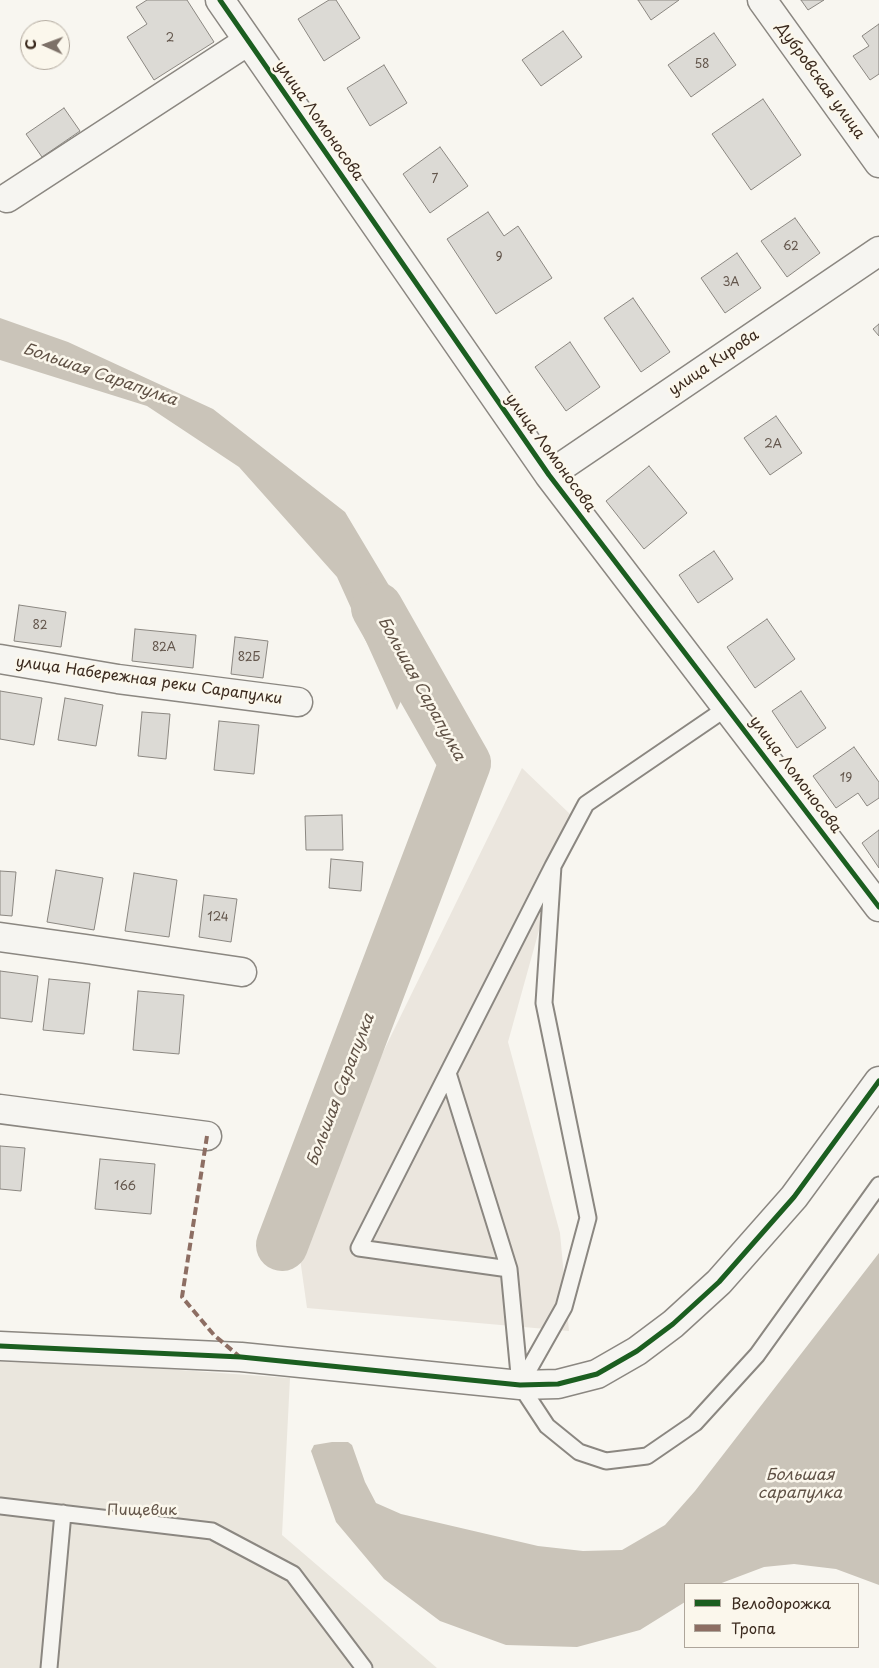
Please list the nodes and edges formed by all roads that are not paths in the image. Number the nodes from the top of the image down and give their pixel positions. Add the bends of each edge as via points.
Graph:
1 (220, 0) edge
2 (762, 0) edge
3 (248, 41) junction
4 (879, 163) edge
5 (7, 198) dead end
6 (879, 251) edge
7 (549, 475) junction
8 (0, 658) edge
9 (298, 702) dead end
10 (728, 707) junction
11 (553, 866) junction
12 (879, 907) edge
13 (0, 937) edge
14 (242, 972) dead end
15 (448, 1073) junction
16 (879, 1082) edge
17 (0, 1109) edge
18 (207, 1136) dead end
19 (879, 1185) edge
20 (510, 1269) junction
21 (0, 1346) edge
22 (520, 1385) junction
23 (0, 1506) edge
24 (63, 1513) junction
25 (50, 1668) edge
26 (364, 1668) edge

1 - 3 street, улица Ломоносова
2 - 4 street, Дубровская улица
3 - 5 street
3 - 7 street, улица Ломоносова
6 - 7 street, улица Кирова
7 - 10 street, улица Ломоносова
8 - 9 street, улица Набережная реки Сарапулки via 118,679
10 - 11 lane via 586,804
10 - 12 street, улица Ломоносова
11 - 15 lane
11 - 22 lane via 544,1003 588,1218 564,1307
13 - 14 street
15 - 20 lane
15 - 20 lane via 359,1248
16 - 22 street via 794,1197 719,1282 673,1324 637,1351 597,1374 558,1384
17 - 18 street
19 - 22 lane via 757,1355 695,1423 647,1456 606,1461 579,1452 548,1426
20 - 22 lane
21 - 22 street via 241,1357
23 - 24 lane
24 - 25 lane
24 - 26 lane via 212,1532 293,1574

